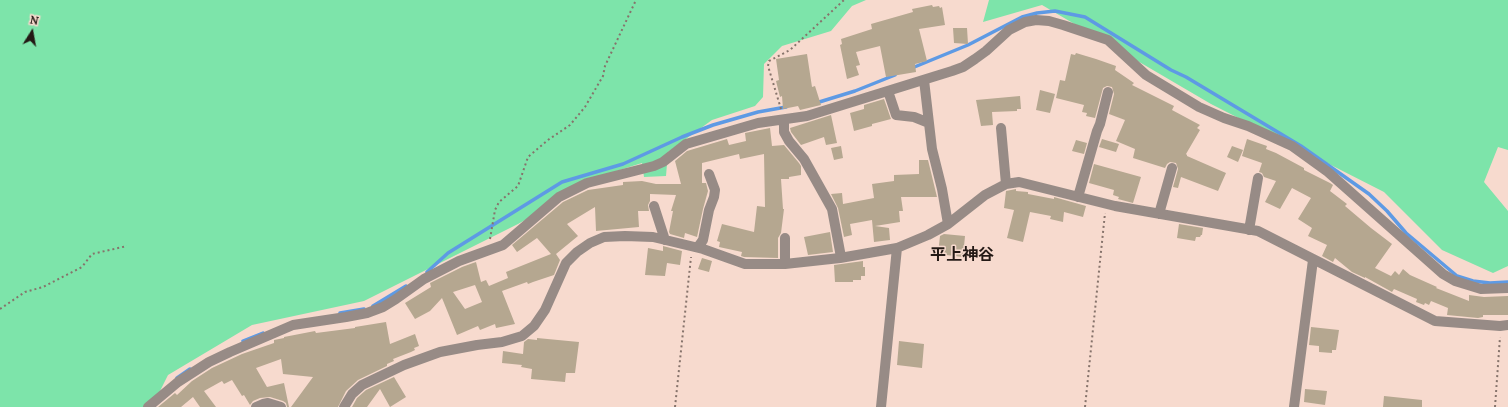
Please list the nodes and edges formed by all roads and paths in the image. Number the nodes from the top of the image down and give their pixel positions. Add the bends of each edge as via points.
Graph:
1 (636, 0) edge
2 (844, 0) edge
3 (924, 80) junction
4 (888, 90) junction
5 (1108, 92) dead end
6 (784, 120) junction
7 (929, 123) junction
8 (1002, 128) dead end
9 (1172, 168) dead end
10 (709, 174) dead end
11 (1258, 178) dead end
12 (1006, 184) junction
13 (1078, 197) junction
14 (1106, 204) junction
15 (654, 206) dead end
16 (1159, 214) junction
17 (948, 224) junction
18 (1249, 230) junction
19 (785, 238) dead end
20 (665, 240) junction
21 (126, 246) dead end
22 (695, 247) junction
23 (897, 248) junction
24 (487, 251) junction
25 (842, 257) junction
26 (1313, 260) junction
27 (786, 264) junction
28 (1508, 288) edge
29 (0, 309) edge
30 (1504, 326) edge
31 (148, 407) edge
32 (256, 407) edge
33 (281, 407) edge
34 (344, 407) edge
35 (675, 407) edge
36 (881, 407) edge
37 (1085, 407) edge
38 (1294, 407) edge
39 (1495, 407) edge

1 - 24 path via 605,66 603,76 586,107 570,125 528,157 518,186 499,202 493,216 490,246
2 - 6 path via 790,50 769,61 768,66
3 - 4 street
3 - 7 street
3 - 28 street via 963,67 1009,30 1025,22 1049,21 1108,40 1146,75 1199,107 1292,146 1328,172 1442,274 1481,289
4 - 6 street via 807,116
4 - 7 street via 896,115 914,117
5 - 13 street
6 - 24 street via 758,123 686,144 654,166 582,186 559,197 503,245
6 - 25 street via 784,132 788,141 804,159 832,209
7 - 17 street
8 - 12 street
9 - 16 street
10 - 22 street via 715,190 714,197 703,240
11 - 18 street
12 - 13 street via 1019,182
12 - 17 street via 985,195
13 - 14 street
14 - 16 street
14 - 37 path
15 - 20 street
16 - 18 street
17 - 23 street
18 - 26 street via 1258,231
19 - 27 street
20 - 22 street
20 - 34 street via 624,236 604,237 590,243 566,263 545,310 534,326 522,336 502,342 440,352 404,365 362,385 352,394
21 - 29 path via 92,254 82,267 43,287 25,292
22 - 27 street via 745,264
22 - 35 path
23 - 25 street
23 - 36 street
24 - 31 street via 424,279 383,307 367,313 293,326 230,352 178,382
25 - 27 street
26 - 30 street via 1435,321
26 - 38 street
30 - 39 path
32 - 33 street via 268,403

